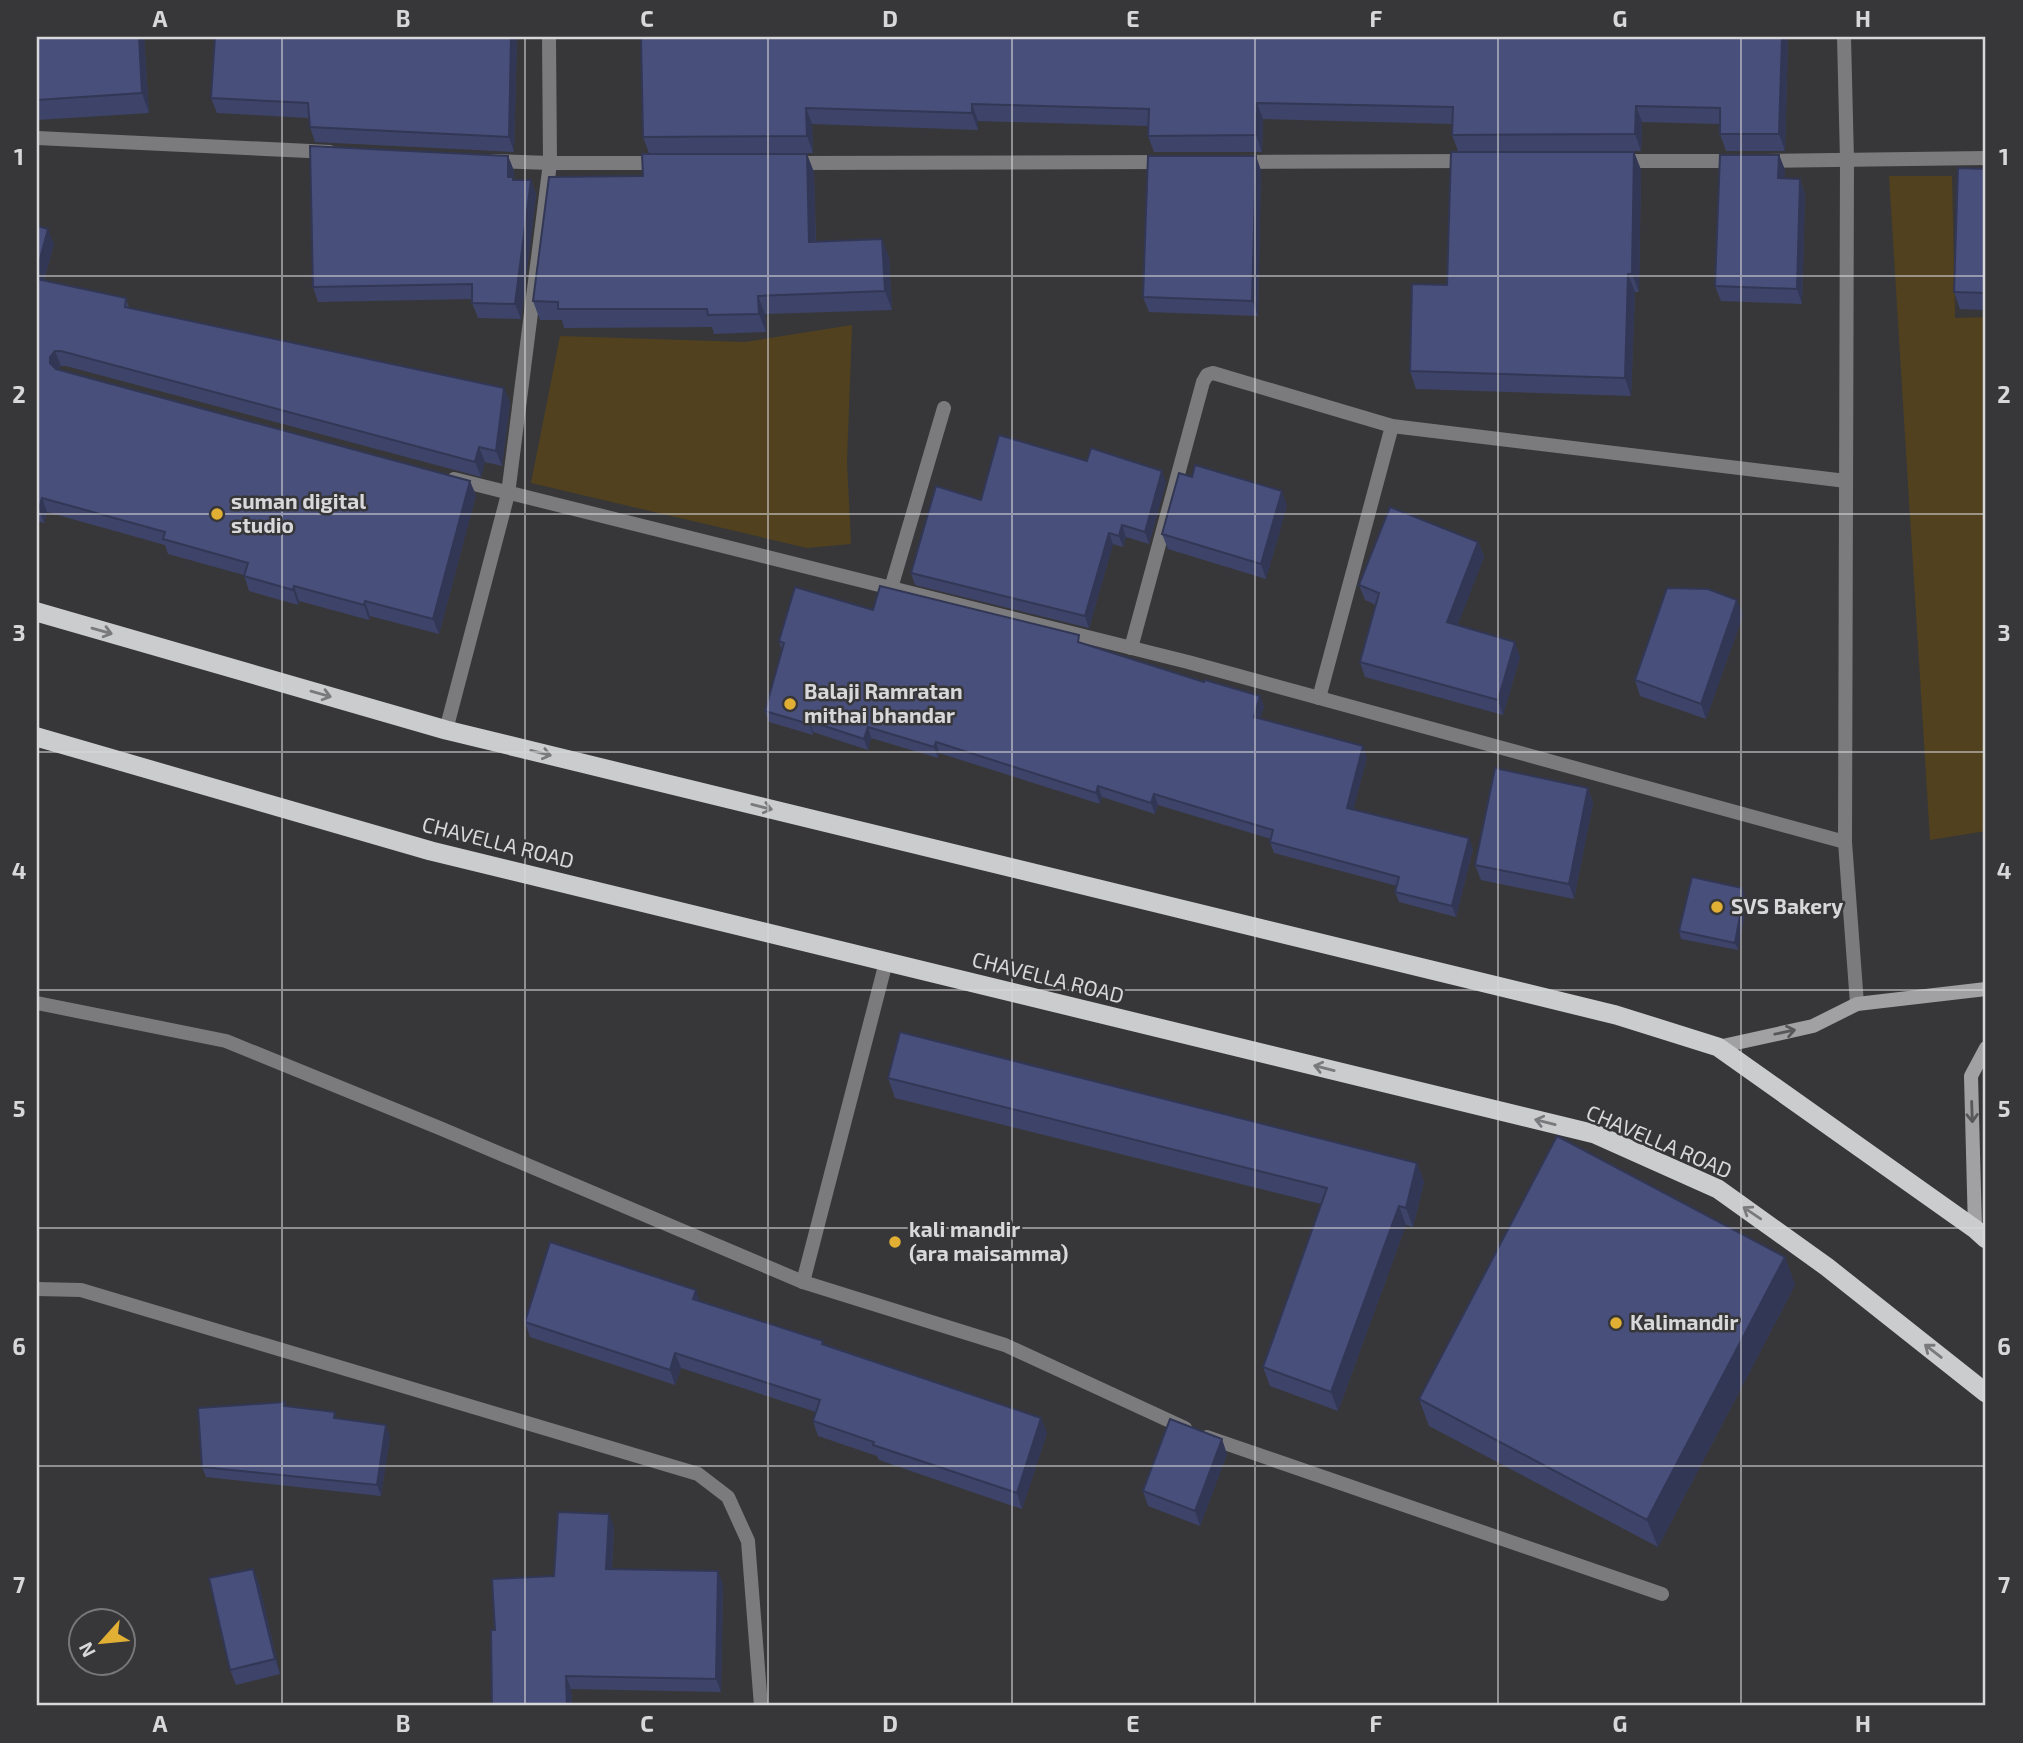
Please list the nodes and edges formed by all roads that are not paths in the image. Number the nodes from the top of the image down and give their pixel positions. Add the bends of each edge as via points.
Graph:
1 (549, 37) edge
2 (1844, 37) edge
3 (37, 138) edge
4 (342, 153) edge
5 (1986, 158) edge
6 (481, 160) edge
7 (1847, 160) junction
8 (1485, 161) edge
9 (1610, 161) edge
10 (1178, 162) edge
11 (1220, 162) edge
12 (550, 163) junction
13 (676, 163) edge
14 (773, 163) edge
15 (944, 408) dead end
16 (1392, 426) junction
17 (441, 476) edge
18 (1846, 481) junction
19 (508, 494) junction
20 (891, 588) junction
21 (37, 612) edge
22 (1131, 648) junction
23 (1319, 698) junction
24 (446, 730) junction
25 (37, 737) edge
26 (1844, 842) junction
27 (886, 962) junction
28 (1986, 989) edge
29 (37, 1003) edge
30 (1857, 1004) junction
31 (1718, 1047) junction
32 (1986, 1048) edge
33 (1981, 1234) edge
34 (803, 1282) junction
35 (37, 1289) edge
36 (1986, 1393) edge
37 (1662, 1594) dead end
38 (761, 1706) edge

1 - 12 street
2 - 7 street
3 - 4 street
5 - 7 street
6 - 12 street
7 - 9 street
7 - 18 street
8 - 11 street
10 - 14 street
12 - 13 street
12 - 19 street
15 - 20 street
16 - 18 street
16 - 22 street via 1246,381 1207,375
16 - 23 street
17 - 19 street
18 - 26 street
19 - 20 street
19 - 24 street
20 - 22 street
21 -> 24 highway
22 - 23 street
23 - 26 street
24 -> 31 highway via 1616,1015
25 - 27 highway, CHAVELLA ROAD via 431,851
26 - 30 street
27 - 34 street
36 -> 27 highway, CHAVELLA ROAD via 1827,1267 1718,1189 1595,1134
28 - 30 main road
29 - 34 street via 226,1041
31 -> 30 main road via 1813,1026
31 - 33 highway
32 -> 33 main road via 1971,1076
34 - 37 street via 1005,1345 1197,1433
35 - 38 street via 81,1290 698,1474 728,1497 748,1541

